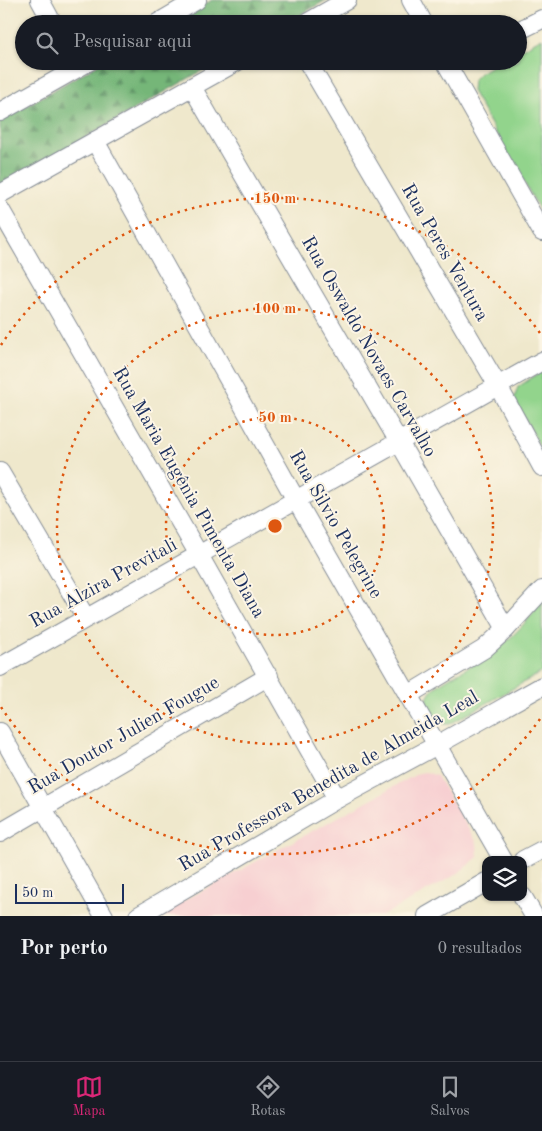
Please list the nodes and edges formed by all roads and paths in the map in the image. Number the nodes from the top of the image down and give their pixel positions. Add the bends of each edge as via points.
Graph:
1 (40, 0) edge
2 (197, 0) edge
3 (347, 0) edge
4 (411, 0) edge
5 (48, 15) edge
6 (171, 15) edge
7 (321, 15) edge
8 (419, 15) edge
9 (542, 19) edge
10 (527, 26) edge
11 (71, 70) edge
12 (222, 70) edge
13 (312, 70) edge
14 (455, 70) edge
15 (192, 87) junction
16 (0, 112) edge
17 (95, 141) junction
18 (0, 194) edge
19 (0, 209) edge
20 (542, 232) edge
21 (542, 361) edge
22 (498, 386) junction
23 (399, 442) junction
24 (542, 467) edge
25 (0, 472) edge
26 (296, 500) junction
27 (199, 555) junction
28 (542, 590) edge
29 (86, 618) junction
30 (506, 629) junction
31 (0, 667) edge
32 (269, 676) junction
33 (542, 686) edge
34 (408, 695) junction
35 (0, 732) edge
36 (437, 745) junction
37 (337, 799) junction
38 (43, 808) junction
39 (0, 832) edge
40 (542, 850) edge
41 (501, 856) edge
42 (527, 858) edge
43 (482, 884) edge
44 (525, 901) edge
45 (104, 916) edge
46 (138, 916) edge
47 (429, 916) edge
48 (534, 916) edge

1 - 5 street
2 - 6 street
3 - 7 street
4 - 8 street
9 - 10 street
11 - 16 street
12 - 15 street
13 - 22 street, Rua Peres Ventura
14 - 20 street
15 - 17 street
15 - 23 street, Rua Oswaldo Novaes Carvalho
17 - 18 street
17 - 26 street, Rua Silvio Pelegrine
19 - 27 street, Rua Maria Eugênia Pimenta Diana
21 - 22 street, Rua Alzira Previtali
22 - 23 street, Rua Alzira Previtali
22 - 24 street, Rua Peres Ventura
23 - 26 street, Rua Alzira Previtali
23 - 30 street, Rua Oswaldo Novaes Carvalho
25 - 29 street
26 - 27 street, Rua Alzira Previtali
26 - 34 street, Rua Silvio Pelegrine
27 - 29 street, Rua Alzira Previtali
27 - 32 street, Rua Maria Eugênia Pimenta Diana
28 - 30 street
29 - 31 street, Rua Alzira Previtali
30 - 34 street via 484,649
32 - 37 street, Rua Maria Eugênia Pimenta Diana
32 - 38 street, Rua Doutor Julien Fougue
33 - 36 street, Rua Professora Benedita de Almeida Leal
34 - 36 street, Rua Silvio Pelegrine
35 - 38 street
36 - 37 street, Rua Professora Benedita de Almeida Leal
36 - 41 street, Rua Silvio Pelegrine
37 - 46 street, Rua Professora Benedita de Almeida Leal
38 - 39 street, Rua Doutor Julien Fougue
38 - 45 street
40 - 42 street
43 - 47 street
44 - 48 street

